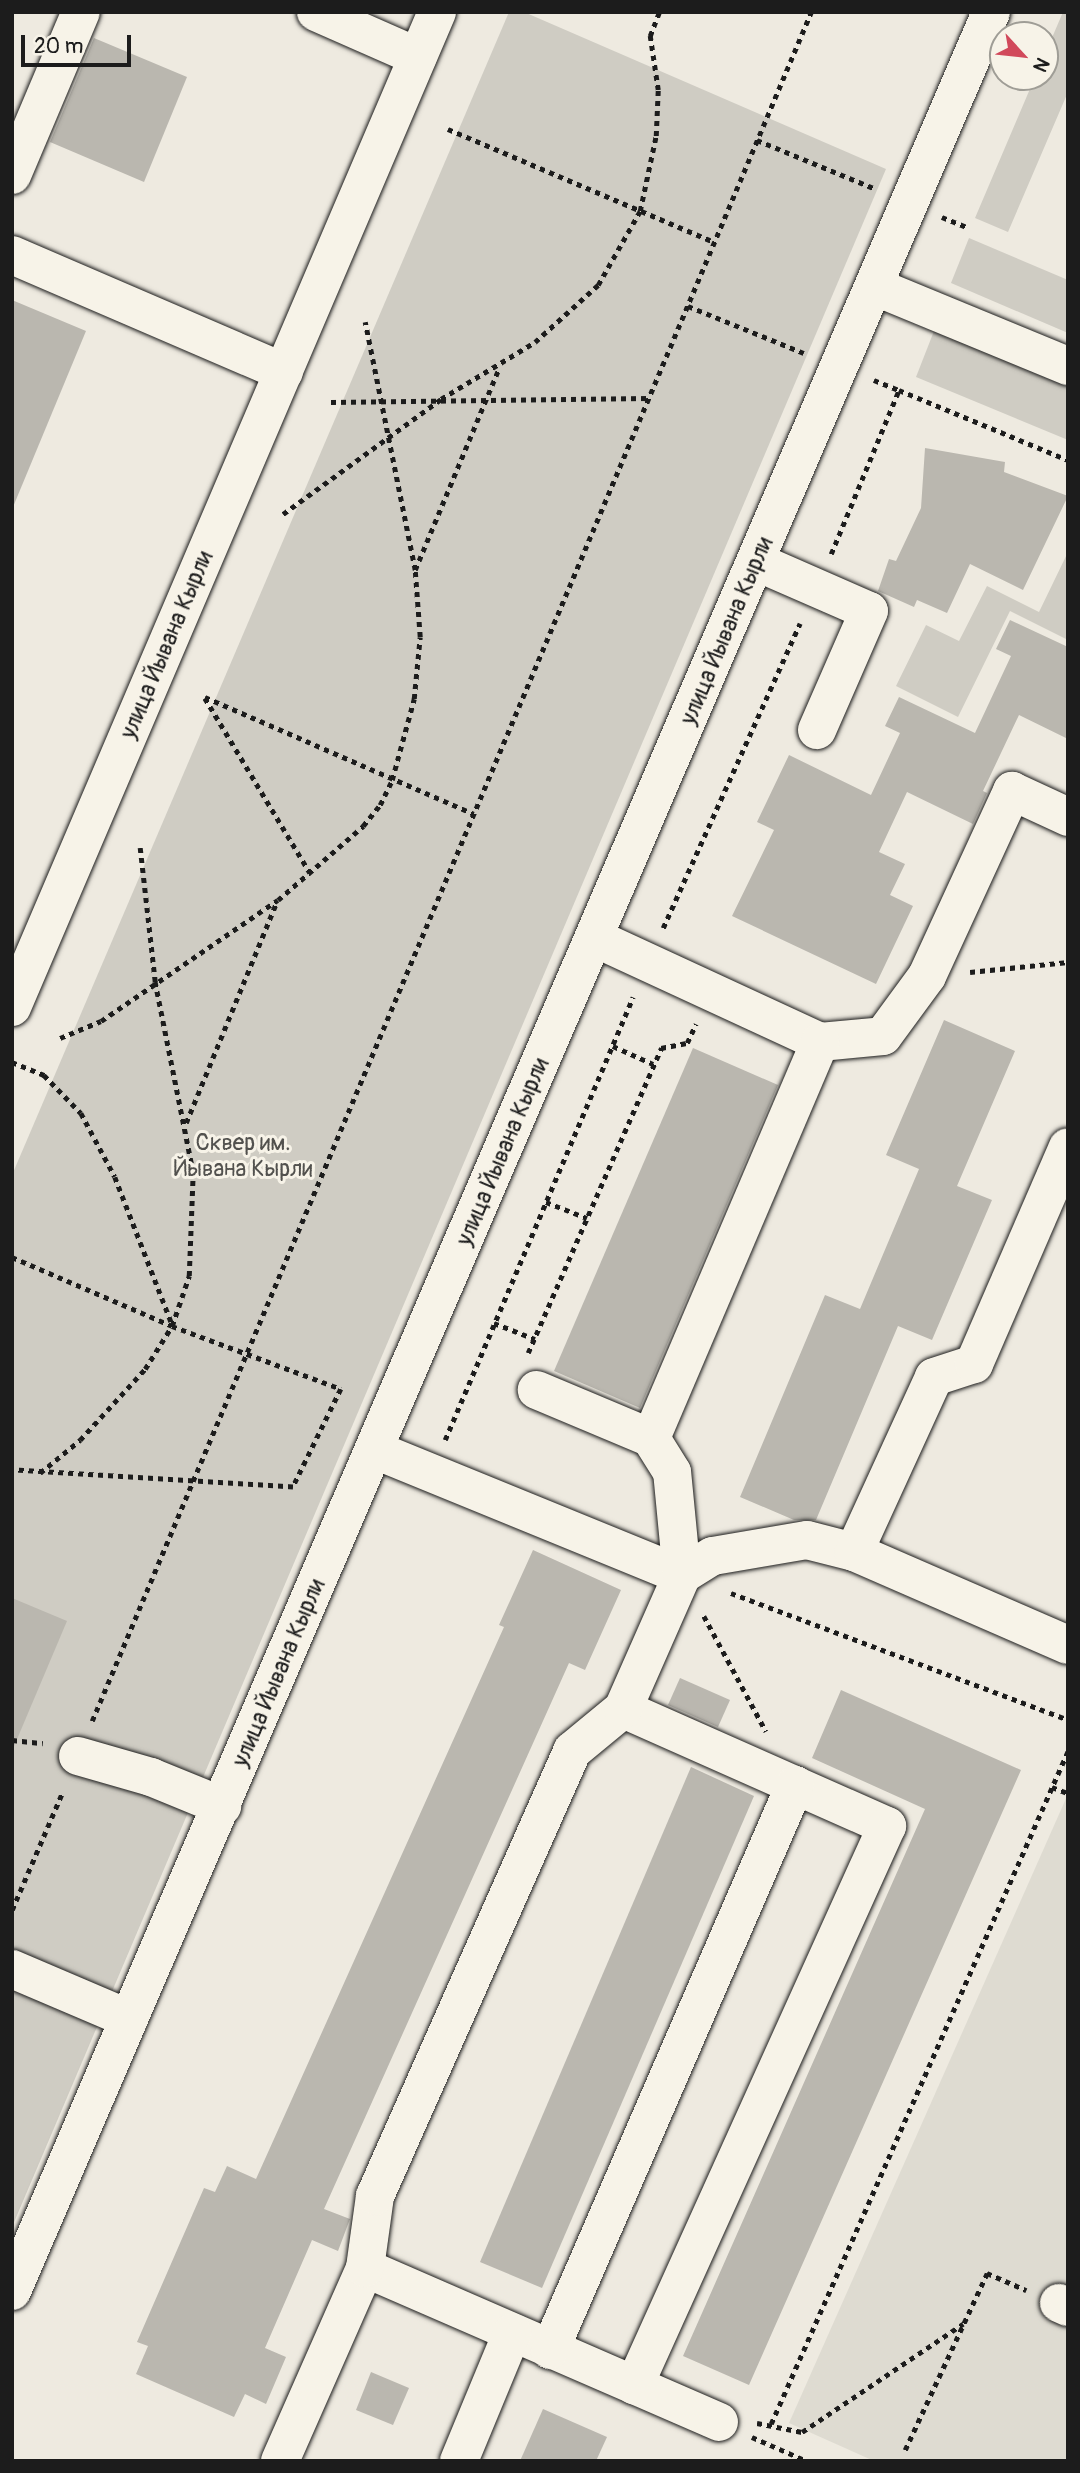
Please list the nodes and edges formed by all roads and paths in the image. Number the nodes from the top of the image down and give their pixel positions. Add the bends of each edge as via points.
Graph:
1 (81, 12) edge
2 (316, 12) edge
3 (438, 12) edge
4 (659, 12) edge
5 (811, 12) edge
6 (991, 12) edge
7 (418, 57) junction
8 (448, 129) dead end
9 (757, 139) junction
10 (12, 175) edge
11 (911, 204) junction
12 (640, 211) junction
13 (967, 227) dead end
14 (714, 242) junction
15 (12, 255) edge
16 (876, 286) junction
17 (688, 306) junction
18 (365, 322) dead end
19 (1068, 366) edge
20 (499, 367) junction
21 (841, 367) junction
22 (284, 372) junction
23 (899, 390) junction
24 (486, 398) junction
25 (649, 398) junction
26 (441, 399) junction
27 (380, 400) junction
28 (331, 402) dead end
29 (388, 436) junction
30 (1068, 460) edge
31 (283, 514) dead end
32 (757, 562) junction
33 (415, 570) junction
34 (816, 588) junction
35 (817, 730) dead end
36 (392, 780) junction
37 (474, 814) junction
38 (1068, 817) edge
39 (140, 848) dead end
40 (310, 873) junction
41 (278, 900) junction
42 (595, 938) junction
43 (1068, 962) edge
44 (648, 963) junction
45 (927, 976) junction
46 (155, 982) junction
47 (712, 992) junction
48 (12, 1007) edge
49 (60, 1038) dead end
50 (820, 1042) junction
51 (612, 1046) junction
52 (12, 1062) edge
53 (653, 1064) junction
54 (185, 1124) junction
55 (1068, 1147) edge
56 (546, 1202) junction
57 (587, 1218) junction
58 (12, 1257) edge
59 (494, 1323) junction
60 (172, 1326) junction
61 (535, 1339) junction
62 (248, 1354) junction
63 (537, 1390) joint
64 (650, 1438) junction
65 (444, 1443) dead end
66 (374, 1450) junction
67 (12, 1470) edge
68 (39, 1474) junction
69 (194, 1481) junction
70 (854, 1552) junction
71 (682, 1575) junction
72 (1068, 1645) edge
73 (623, 1709) junction
74 (1068, 1720) edge
75 (1068, 1751) edge
76 (78, 1756) junction
77 (795, 1784) junction
78 (1052, 1787) junction
79 (1068, 1793) edge
80 (222, 1806) junction
81 (12, 1910) edge
82 (12, 1969) edge
83 (129, 2019) junction
84 (366, 2269) junction
85 (12, 2291) edge
86 (1063, 2305) edge
87 (964, 2324) junction
88 (512, 2333) junction
89 (550, 2350) junction
90 (634, 2386) junction
91 (719, 2422) junction
92 (771, 2424) junction
93 (905, 2450) dead end
94 (280, 2461) edge
95 (459, 2461) edge
96 (807, 2461) edge

1 - 10 main road
2 - 7 main road
3 - 7 main road, улица Йывана Кырли
4 - 12 path via 650,36 658,89 656,136
5 - 9 path
6 - 11 main road, улица Йывана Кырли
7 - 22 main road, улица Йывана Кырли
8 - 12 path
9 - 11 path
9 - 14 path
11 - 13 path
11 - 16 main road, улица Йывана Кырли
12 - 14 path
12 - 20 path via 598,285 570,315
14 - 17 path
15 - 22 main road
16 - 19 main road
16 - 21 main road, улица Йывана Кырли
17 - 21 path
17 - 25 path
18 - 27 path
20 - 24 path
20 - 26 path
21 - 23 path
21 - 32 main road, улица Йывана Кырли
22 - 48 main road, улица Йывана Кырли
23 - 30 path
23 - 34 path
24 - 25 path
24 - 26 path
24 - 33 path
25 - 37 path
26 - 27 path
26 - 29 path
27 - 28 path
27 - 29 path
29 - 31 path
29 - 33 path
32 - 34 main road
32 - 42 main road, улица Йывана Кырли
33 - 36 path via 420,637 414,699
34 - 35 main road via 869,611
34 - 44 path
36 - 37 path
36 - 40 path via 363,826
36 - 40 path via 205,697
37 - 62 path
38 - 45 main road via 1012,791
39 - 46 path
40 - 41 path
41 - 46 path
41 - 54 path
42 - 44 main road
42 - 66 main road, улица Йывана Кырли
43 - 45 path
44 - 47 main road
44 - 51 path
45 - 50 main road via 883,1036
46 - 49 path via 101,1021
46 - 54 path
47 - 50 main road
47 - 53 path via 687,1043 661,1048
50 - 64 main road
51 - 53 path
51 - 56 path
52 - 60 path via 44,1075 81,1113 115,1177
53 - 57 path
54 - 60 path via 194,1222 189,1276
55 - 70 main road via 974,1364 934,1377
56 - 57 path
56 - 59 path
57 - 61 path
58 - 60 path
59 - 61 path
59 - 65 path
60 - 62 path
60 - 68 path via 120,1401
61 - 63 path via 525,1361
62 - 69 path
62 - 69 path via 341,1389 293,1487
63 - 64 main road
64 - 71 main road via 672,1472
66 - 71 main road
66 - 80 main road, улица Йывана Кырли
67 - 68 path
68 - 69 path
69 - 76 path
70 - 71 main road via 807,1540 782,1543 713,1556
70 - 72 main road
71 - 73 main road
71 - 74 path
71 - 77 path
73 - 77 main road
73 - 84 main road via 572,1751 375,2196
75 - 78 path
76 - 80 main road via 151,1777
76 - 81 path
77 - 89 main road
77 - 90 main road via 887,1826
78 - 79 path
78 - 92 path
80 - 83 main road, улица Йывана Кырли
82 - 83 main road
83 - 85 main road, улица Йывана Кырли
84 - 88 main road
84 - 94 main road
86 - 87 path via 987,2273
87 - 92 path via 802,2432
87 - 93 path
88 - 89 main road
88 - 95 main road
89 - 90 main road
90 - 91 main road
91 - 92 path
91 - 96 path

